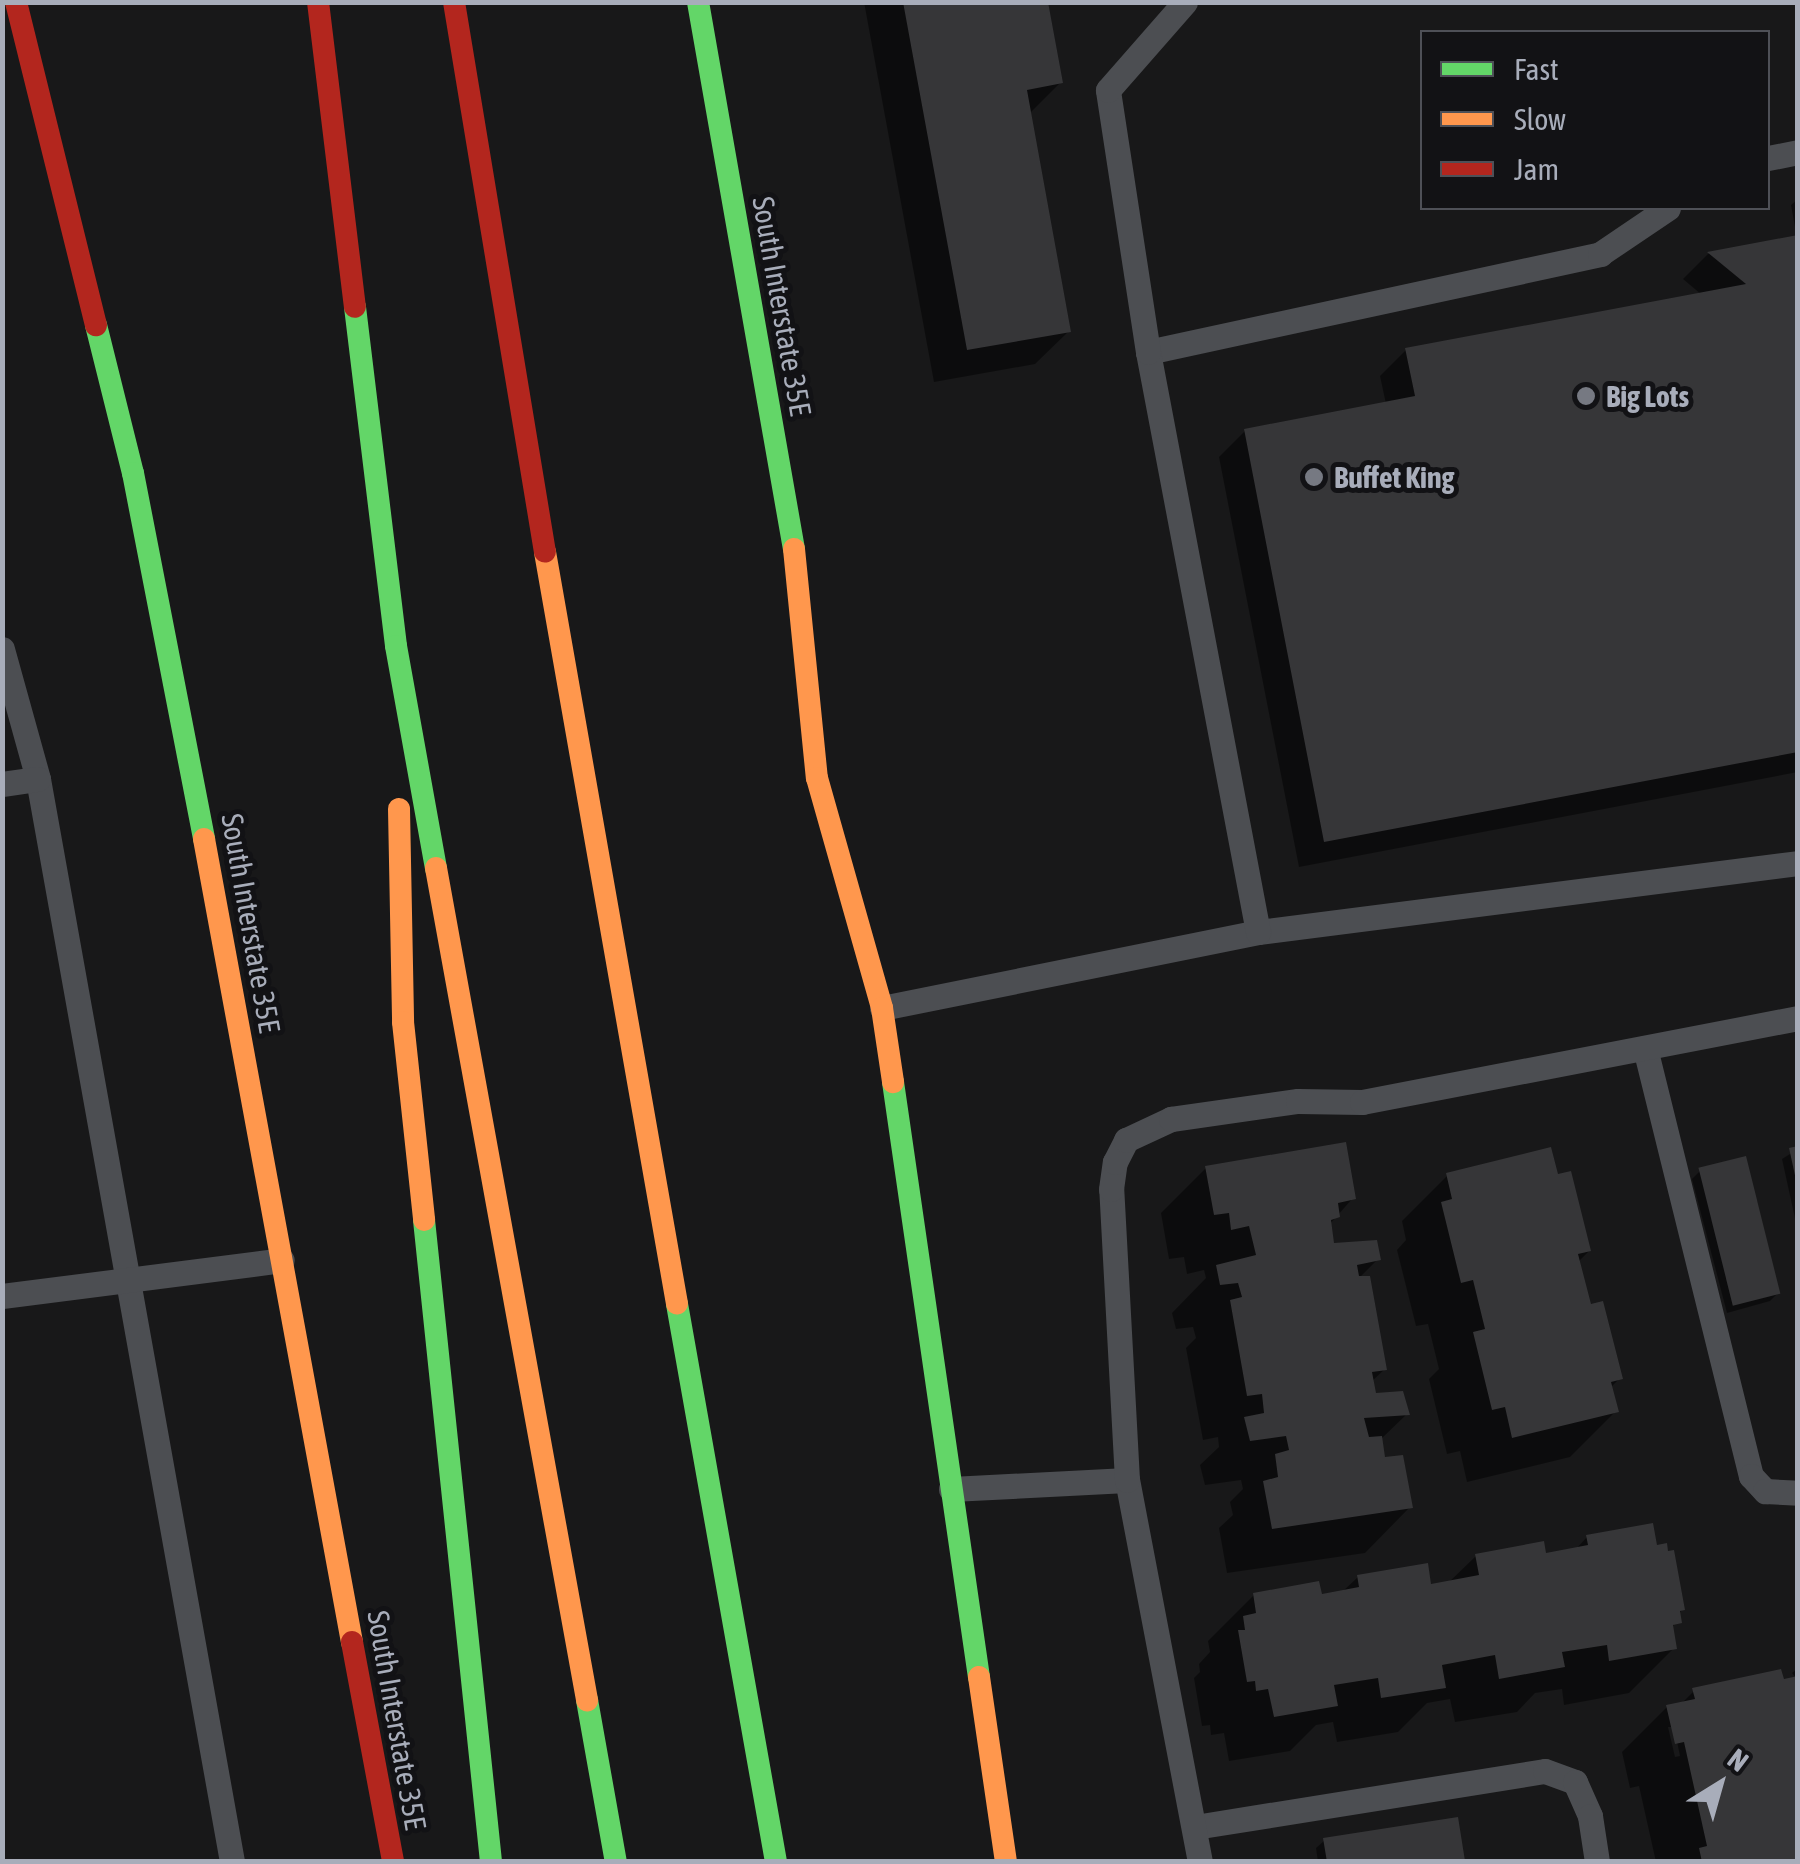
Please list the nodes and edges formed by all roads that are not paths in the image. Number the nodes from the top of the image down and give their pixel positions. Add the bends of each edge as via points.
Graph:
1 (16, 2) edge
2 (318, 2) edge
3 (454, 2) edge
4 (698, 2) edge
5 (1185, 2) edge
6 (1798, 152) edge
7 (1770, 158) edge
8 (1665, 210) edge
9 (1148, 352) junction
10 (396, 646) junction
11 (2, 649) edge
12 (38, 779) junction
13 (2, 784) edge
14 (1798, 863) edge
15 (1258, 932) junction
16 (882, 1008) junction
17 (1798, 1018) edge
18 (1645, 1048) junction
19 (282, 1260) junction
20 (127, 1279) junction
21 (2, 1296) edge
22 (1127, 1480) junction
23 (950, 1489) junction
24 (1798, 1493) edge
25 (1195, 1828) junction
26 (232, 1862) edge
27 (393, 1862) edge
28 (491, 1862) edge
29 (616, 1862) edge
30 (776, 1862) edge
31 (1006, 1862) edge
32 (1200, 1862) edge
33 (1596, 1862) edge

1 - 19 main road, South Interstate 35E via 133,473
2 - 10 main road
3 - 30 main road
4 - 16 main road, South Interstate 35E via 796,565 817,778
5 - 9 lane via 1108,90
6 - 7 lane
8 - 9 lane via 1600,254
9 - 15 lane
10 - 28 main road via 403,1022
10 - 29 main road
11 - 12 lane
12 - 13 lane
12 - 20 lane
14 - 15 lane
15 - 16 lane
16 - 23 main road, South Interstate 35E
17 - 18 lane
18 - 22 lane via 1362,1102 1298,1101 1171,1119 1126,1140 1111,1189
18 - 24 lane via 1751,1476 1765,1491
19 - 20 lane
19 - 27 main road, South Interstate 35E
20 - 21 lane
20 - 26 lane
22 - 23 lane
22 - 25 lane
23 - 31 main road, South Interstate 35E
25 - 32 lane
25 - 33 lane via 1545,1772 1575,1782 1590,1816

